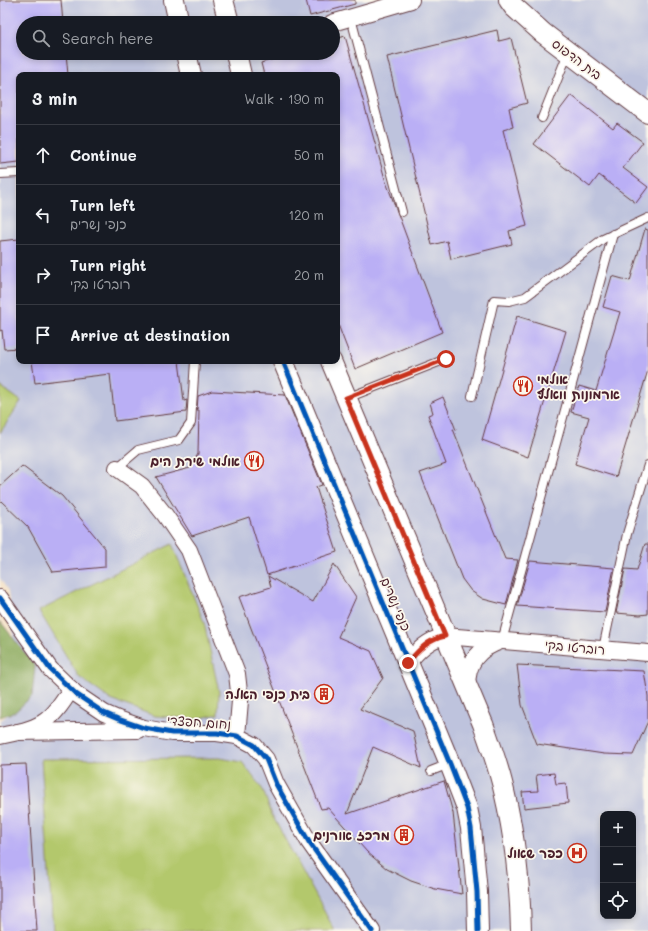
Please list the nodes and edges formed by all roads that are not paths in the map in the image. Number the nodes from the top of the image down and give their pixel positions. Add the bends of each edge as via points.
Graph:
1 (174, 0) edge
2 (223, 0) edge
3 (411, 0) edge
4 (509, 0) edge
5 (177, 16) edge
6 (226, 16) edge
7 (351, 18) junction
8 (340, 21) edge
9 (568, 53) junction
10 (188, 60) edge
11 (238, 60) edge
12 (190, 72) edge
13 (240, 72) edge
14 (648, 113) edge
15 (542, 118) dead end
16 (16, 173) edge
17 (0, 174) edge
18 (402, 212) dead end
19 (648, 218) edge
20 (613, 234) junction
21 (446, 359) dead end
22 (195, 364) edge
23 (284, 364) edge
24 (332, 364) edge
25 (472, 396) dead end
26 (346, 398) junction
27 (648, 464) edge
28 (117, 468) joint
29 (0, 598) edge
30 (445, 636) junction
31 (502, 641) junction
32 (603, 649) junction
33 (648, 653) edge
34 (408, 663) junction
35 (467, 688) junction
36 (71, 689) junction
37 (155, 730) junction
38 (18, 732) junction
39 (0, 736) edge
40 (237, 736) junction
41 (450, 764) junction
42 (431, 771) dead end
43 (372, 931) edge
44 (478, 931) edge
45 (521, 931) edge

1 - 5 street
2 - 6 street
3 - 7 street
4 - 9 street, בית הדפוס via 537,28
7 - 8 street
7 - 18 lane
9 - 14 street, בית הדפוס
9 - 15 lane
10 - 12 street
11 - 13 street
16 - 17 lane
19 - 20 lane
20 - 25 lane via 603,238 525,297 508,301 494,300
20 - 31 lane
21 - 26 lane
22 - 28 lane via 190,423 179,440 138,450
23 - 34 street, כנפי נשרים
24 - 26 street
26 - 30 street
27 - 32 lane via 627,534
28 - 40 street via 142,486 189,550 237,674 240,701
29 - 36 street, נחום חפצדי via 50,669
30 - 31 street, רוברטו בקי
30 - 34 street, רוברטו בקי via 424,646
30 - 35 street
31 - 32 street, רוברטו בקי
31 - 35 street, רוברטו בקי via 484,649 475,658 468,671
32 - 33 street, רוברטו בקי
34 - 41 street, כנפי נשרים
35 - 45 street via 483,724 504,790 518,873
36 - 37 street, נחום חפצדי via 104,713
36 - 38 street via 61,707 50,719 34,728
37 - 38 street
37 - 40 street, נחום חפצדי
38 - 39 street
40 - 43 street, נחום חפצדי via 254,745 266,759 276,784 309,842
41 - 42 lane
41 - 44 street, כנפי נשרים via 467,808 471,828

